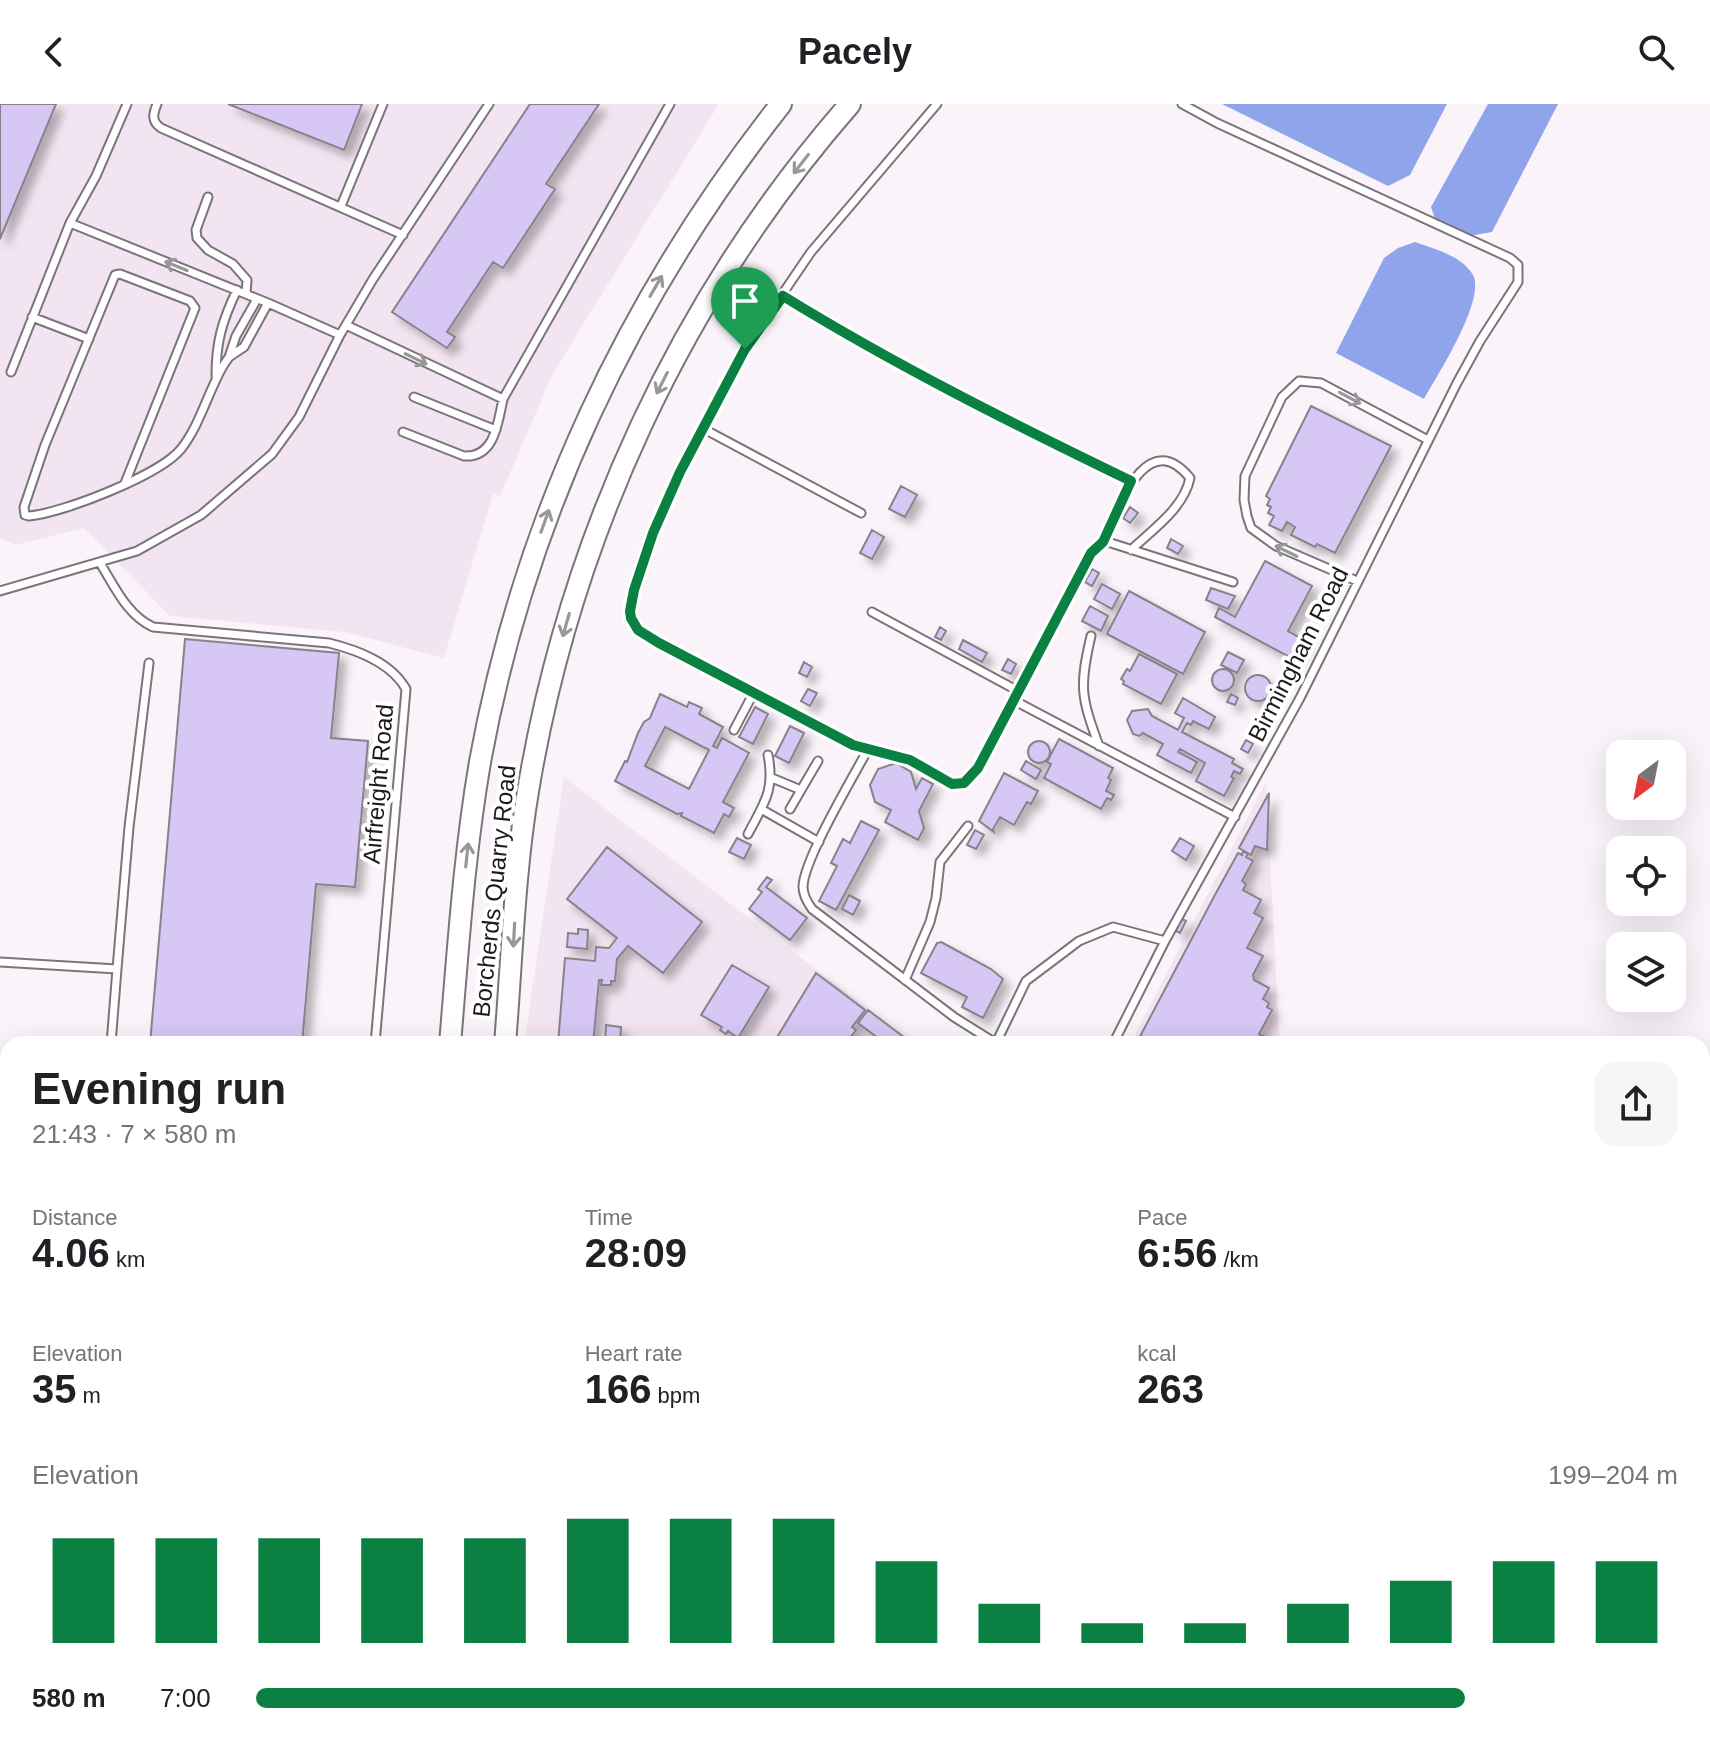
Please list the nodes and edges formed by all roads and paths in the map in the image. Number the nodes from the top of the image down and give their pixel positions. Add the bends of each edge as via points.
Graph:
1 (127, 104) edge
2 (157, 104) edge
3 (383, 104) edge
4 (489, 104) edge
5 (670, 104) edge
6 (781, 104) edge
7 (850, 104) edge
8 (937, 104) edge
9 (1182, 104) edge
10 (208, 197) dead end
11 (341, 206) junction
12 (70, 223) junction
13 (403, 235) junction
14 (237, 290) junction
15 (246, 294) junction
16 (783, 296) junction
17 (257, 299) junction
18 (268, 303) junction
19 (32, 317) junction
20 (346, 325) junction
21 (340, 335) junction
22 (89, 339) junction
23 (229, 357) junction
24 (11, 372) dead end
25 (216, 379) junction
26 (414, 397) dead end
27 (503, 399) junction
28 (704, 429) junction
29 (496, 430) junction
30 (403, 432) dead end
31 (1428, 440) junction
32 (1131, 481) junction
33 (125, 483) junction
34 (861, 513) dead end
35 (1103, 542) junction
36 (1131, 550) junction
37 (100, 563) junction
38 (1357, 581) junction
39 (1233, 582) dead end
40 (0, 591) edge
41 (872, 612) dead end
42 (1091, 636) dead end
43 (149, 663) dead end
44 (1018, 691) junction
45 (754, 692) junction
46 (1013, 700) junction
47 (734, 730) dead end
48 (1099, 746) junction
49 (867, 751) junction
50 (768, 755) dead end
51 (818, 761) dead end
52 (772, 778) junction
53 (801, 790) junction
54 (761, 809) junction
55 (790, 809) dead end
56 (1235, 817) junction
57 (968, 826) dead end
58 (748, 834) dead end
59 (819, 842) junction
60 (1165, 941) junction
61 (0, 962) edge
62 (117, 969) junction
63 (905, 980) junction
64 (112, 1036) edge
65 (376, 1036) edge
66 (451, 1036) edge
67 (506, 1036) edge
68 (982, 1036) edge
69 (1001, 1036) edge
70 (1117, 1036) edge

1 - 12 lane
2 - 11 lane via 153,116 161,128
3 - 11 lane
4 - 13 lane
5 - 27 lane
66 -> 6 main road, Borcherds Quarry Road via 480,762 505,647 540,535 581,431 646,302 720,185
7 -> 67 main road, Borcherds Quarry Road via 775,199 703,307 648,411 601,520 560,643 532,770 516,887
8 - 16 lane via 811,252
9 - 31 lane, Birmingham Road via 1518,265 1518,282
10 - 15 lane via 197,238 239,269 247,280
11 - 13 lane
14 -> 12 lane
12 - 19 lane
13 - 20 lane
14 - 15 lane
14 - 25 lane via 222,321
15 - 17 lane
16 - 28 lane via 745,349
16 - 32 lane via 899,363
17 - 18 lane
17 - 23 lane
18 - 21 lane
18 - 23 lane via 244,347
19 - 22 lane
19 - 24 lane
20 - 21 lane
20 -> 27 lane
21 - 37 lane via 299,417 272,454 201,515 137,551
22 - 33 lane via 23,511 34,516
22 - 33 lane via 116,274 190,301 195,308
23 - 25 lane
25 - 33 lane via 181,448 163,466
26 - 29 lane
27 - 29 lane
28 - 34 lane
28 - 45 lane via 653,533 634,590 631,618 638,630 659,643
29 - 30 lane via 484,452 475,457
31 - 38 lane, Birmingham Road
38 -> 31 lane via 1292,554 1251,528 1245,476 1282,397 1299,381 1321,383
32 - 35 lane
32 - 36 lane via 1162,461 1179,465 1190,478 1187,492 1172,511
35 - 36 lane
35 - 44 lane via 1091,553
36 - 39 lane
37 - 40 lane
37 - 65 lane, Airfreight Road via 122,601 153,627 329,643 370,658 400,678 406,689
38 - 56 lane, Birmingham Road
41 - 44 lane
42 - 48 lane via 1083,696
43 - 62 lane
44 - 46 lane
45 - 47 lane
45 - 49 lane
46 - 48 lane
46 - 49 lane via 978,768 964,783 952,784 897,755
48 - 56 lane
49 - 59 lane
50 - 52 lane
51 - 53 lane
52 - 53 lane
52 - 54 lane
53 - 55 lane
54 - 58 lane
54 - 59 lane
56 - 60 lane, Birmingham Road
57 - 63 lane via 940,862 930,922
59 - 63 lane via 803,885 808,904
60 - 69 lane via 1113,927 1079,941 1026,981
60 - 70 lane, Birmingham Road
61 - 62 lane
62 - 64 lane
63 - 68 lane

